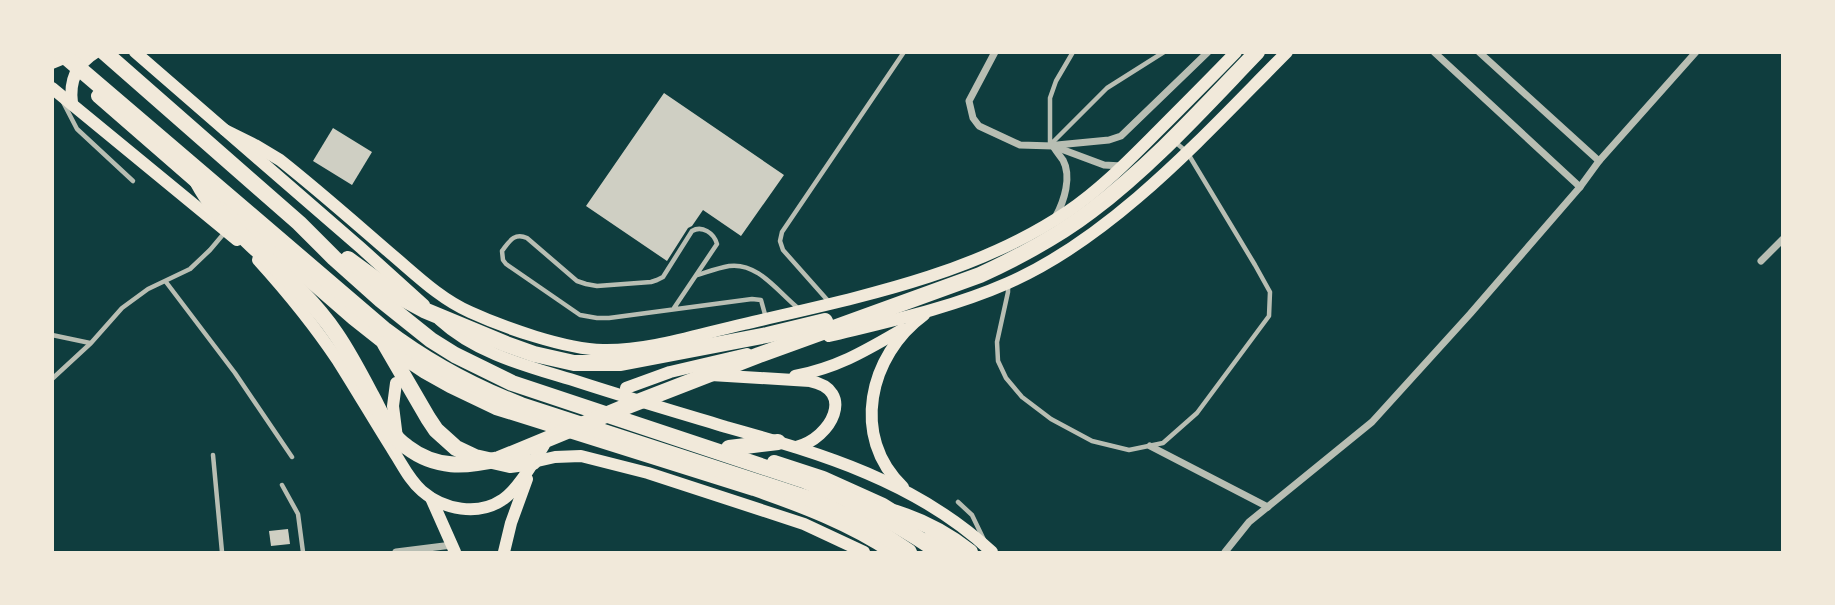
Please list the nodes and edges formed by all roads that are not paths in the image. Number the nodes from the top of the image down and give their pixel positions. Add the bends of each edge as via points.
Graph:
1 (61, 52) edge
2 (79, 52) edge
3 (96, 52) edge
4 (135, 52) edge
5 (904, 52) edge
6 (995, 52) edge
7 (1073, 52) edge
8 (1164, 52) edge
9 (1208, 52) edge
10 (1236, 52) edge
11 (1257, 52) edge
12 (1287, 52) edge
13 (1434, 52) edge
14 (1479, 52) edge
15 (1696, 52) edge
16 (105, 53) edge
17 (52, 63) edge
18 (123, 74) dead end
19 (55, 90) edge
20 (99, 96) dead end
21 (72, 103) junction
22 (1160, 129) junction
23 (225, 130) junction
24 (1051, 146) junction
25 (1187, 152) junction
26 (187, 161) junction
27 (1599, 161) junction
28 (1123, 166) junction
29 (133, 181) dead end
30 (1104, 184) junction
31 (1580, 187) junction
32 (1055, 219) junction
33 (299, 223) junction
34 (226, 231) junction
35 (1783, 239) edge
36 (1761, 261) dead end
37 (952, 268) junction
38 (982, 270) junction
39 (696, 275) junction
40 (166, 282) junction
41 (1008, 283) junction
42 (831, 304) junction
43 (674, 308) junction
44 (930, 310) junction
45 (801, 311) junction
46 (766, 318) junction
47 (469, 321) dead end
48 (491, 321) junction
49 (914, 322) junction
50 (52, 335) edge
51 (91, 343) junction
52 (385, 344) junction
53 (670, 372) junction
54 (52, 379) edge
55 (778, 379) junction
56 (396, 383) dead end
57 (626, 388) dead end
58 (778, 442) junction
59 (544, 445) dead end
60 (1150, 446) junction
61 (796, 447) junction
62 (729, 448) junction
63 (213, 455) dead end
64 (292, 457) dead end
65 (533, 462) junction
66 (401, 463) junction
67 (282, 485) dead end
68 (909, 492) junction
69 (430, 498) junction
70 (958, 502) dead end
71 (859, 505) junction
72 (1268, 507) junction
73 (453, 549) edge
74 (989, 550) edge
75 (222, 552) edge
76 (303, 552) edge
77 (396, 552) edge
78 (504, 552) edge
79 (864, 552) edge
80 (892, 552) edge
81 (909, 552) edge
82 (939, 552) edge
83 (951, 552) edge
84 (970, 552) edge
85 (1225, 552) edge

1 - 26 highway
2 - 17 main road
3 - 21 main road via 76,71
4 - 23 main road
5 - 42 lane via 782,232 783,250
6 - 24 street via 971,94 972,118 1020,145
7 - 24 lane via 1050,98
8 - 24 lane via 1107,88
9 - 24 street via 1121,136
10 - 22 main road
11 - 26 highway via 1140,170 1092,211 1017,257 499,459 469,465 434,461 400,442 335,332 309,299 220,214
12 - 25 main road
13 - 31 street
14 - 27 street
15 - 27 street
16 - 33 highway
18 - 62 highway via 419,330 500,371
19 - 21 main road
19 - 29 lane via 77,129
20 - 52 highway
21 - 34 main road
22 - 25 lane
22 - 28 main road
23 - 48 main road via 280,160 445,298
23 - 58 main road via 446,326 472,343 526,366
24 - 28 street
24 - 32 street via 1065,162 1067,176
25 - 41 main road via 1100,228
25 - 60 lane via 1270,292 1269,316 1197,413 1163,443
26 - 81 highway via 384,329 436,365 522,405 813,500 873,528
27 - 31 street
28 - 30 main road
30 - 32 main road
30 - 38 highway via 1093,202 1062,227
31 - 72 street via 1372,422
32 - 37 main road
33 - 38 highway via 424,310 534,354 574,363 621,363 779,332 899,300
33 - 71 highway via 407,321 482,369 806,481
34 - 40 lane via 190,269
34 - 66 main road via 292,297
35 - 36 street
37 - 38 main road
37 - 42 main road
39 - 43 lane
39 - 43 lane via 717,244 700,228 692,231 663,277 651,282 597,286 577,281 522,235 512,238 502,251 506,264 580,315 609,318
39 - 45 lane via 745,267 765,277
40 - 51 lane via 129,302
40 - 64 lane
41 - 44 main road
41 - 60 lane via 998,361 1022,397 1092,441 1129,450
42 - 45 main road
43 - 46 lane via 757,299
44 - 49 main road
44 - 53 main road
45 - 46 main road
46 - 48 main road via 632,349 602,350 551,341
47 - 48 main road
49 - 55 main road via 850,359
49 - 68 main road via 882,366 872,415 884,462
50 - 51 lane
51 - 54 lane
52 - 65 highway via 436,430 456,448 510,465
52 - 80 highway via 442,382 496,408 795,503 835,519
53 - 55 main road
53 - 57 main road
55 - 61 main road via 816,383 834,400 835,412 824,432
56 - 66 main road via 393,416
58 - 61 main road
58 - 62 highway
59 - 65 main road
60 - 72 street
61 - 68 main road
62 - 83 highway via 823,478 883,505
63 - 75 lane
65 - 69 main road via 504,500 492,505 467,510
65 - 78 main road
65 - 79 main road via 581,456 648,473 804,524
66 - 69 main road
67 - 76 lane via 298,514
68 - 74 main road
69 - 73 main road
70 - 74 lane via 972,515
71 - 82 highway
71 - 84 highway via 920,521
72 - 85 street
73 - 77 street

